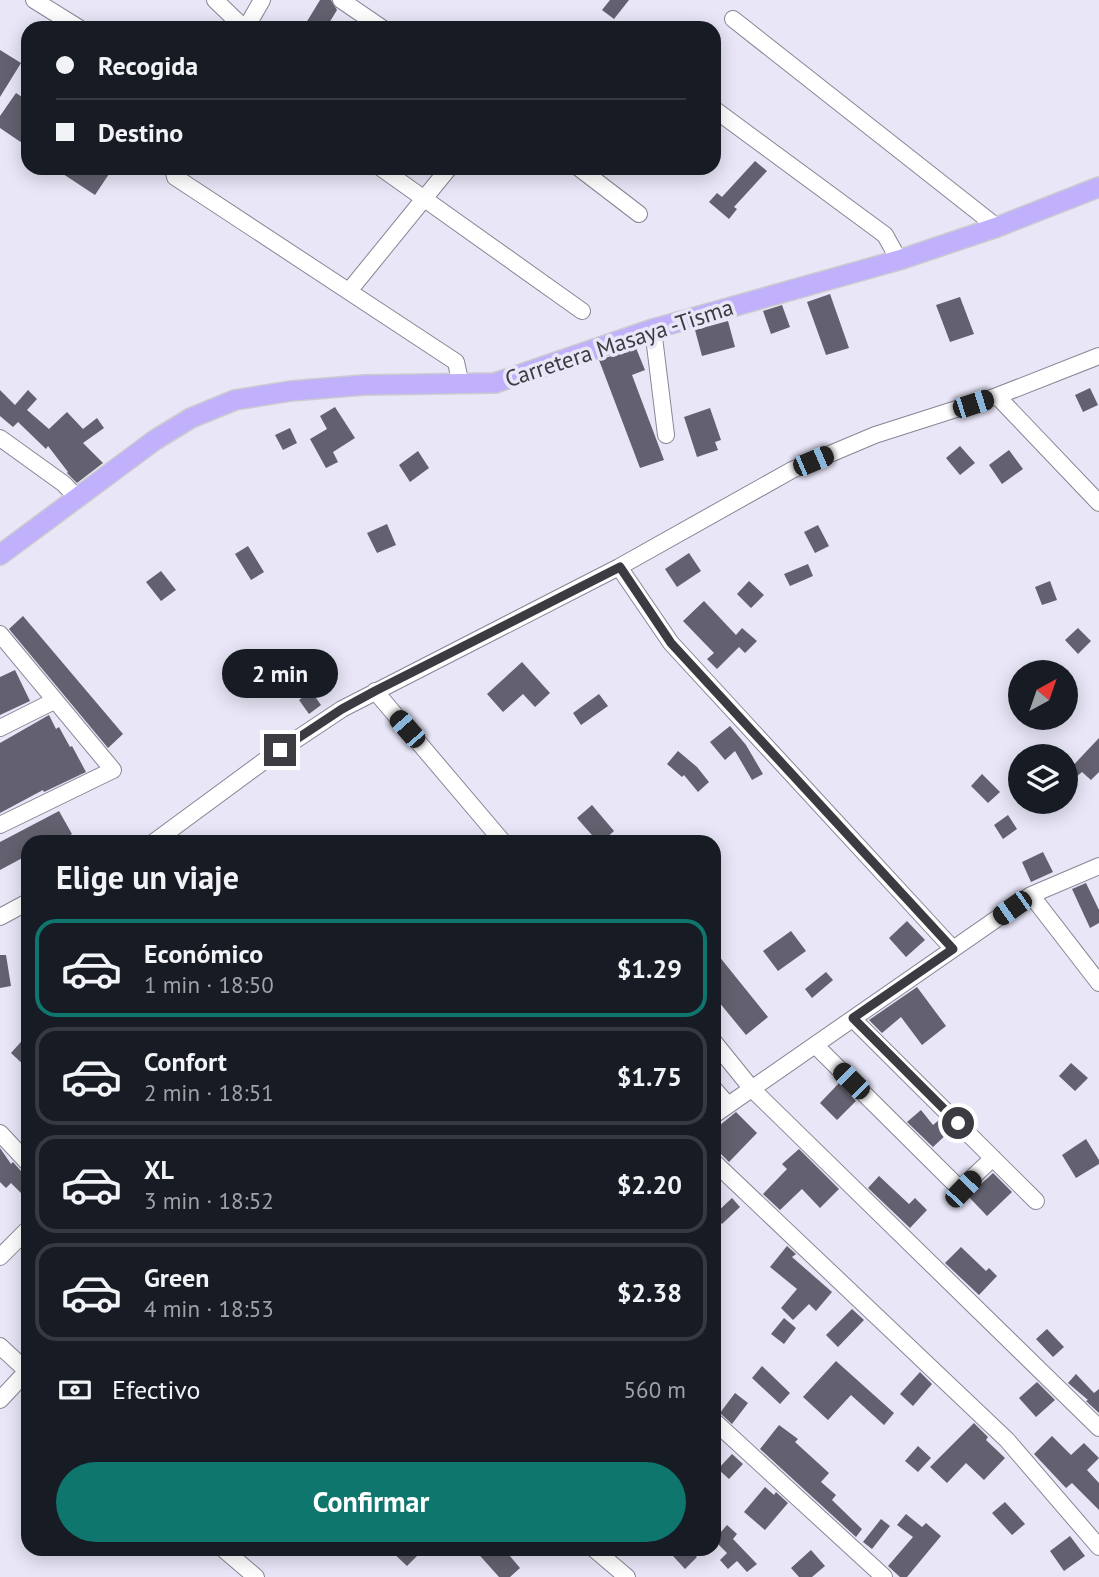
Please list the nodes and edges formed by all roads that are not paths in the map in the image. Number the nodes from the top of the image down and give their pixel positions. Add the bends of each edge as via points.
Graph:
1 (34, 0) edge
2 (215, 0) edge
3 (262, 0) edge
4 (341, 0) edge
5 (733, 19) dead end
6 (68, 21) edge
7 (238, 21) edge
8 (249, 21) edge
9 (372, 21) edge
10 (721, 114) edge
11 (175, 175) edge
12 (392, 175) edge
13 (443, 175) edge
14 (588, 175) edge
15 (1099, 187) edge
16 (425, 197) junction
17 (639, 214) dead end
18 (997, 227) junction
19 (899, 260) junction
20 (349, 292) junction
21 (582, 311) dead end
22 (653, 329) junction
23 (1099, 356) edge
24 (461, 385) junction
25 (997, 396) junction
26 (666, 435) dead end
27 (0, 438) edge
28 (78, 499) junction
29 (1099, 503) edge
30 (0, 555) edge
31 (620, 567) junction
32 (0, 634) edge
33 (375, 691) junction
34 (54, 702) junction
35 (0, 728) edge
36 (0, 825) edge
37 (164, 835) edge
38 (497, 835) edge
39 (1099, 866) edge
40 (1031, 895) junction
41 (21, 906) edge
42 (0, 917) edge
43 (953, 949) junction
44 (1099, 983) edge
45 (853, 1018) junction
46 (815, 1045) junction
47 (721, 1050) edge
48 (752, 1088) junction
49 (721, 1097) edge
50 (728, 1105) junction
51 (721, 1110) edge
52 (0, 1133) edge
53 (21, 1156) edge
54 (993, 1158) junction
55 (721, 1169) edge
56 (1036, 1201) dead end
57 (21, 1236) edge
58 (0, 1257) edge
59 (0, 1346) edge
60 (21, 1365) edge
61 (21, 1377) edge
62 (0, 1400) edge
63 (721, 1427) edge
64 (1099, 1428) edge
65 (1099, 1547) edge
66 (231, 1556) edge
67 (602, 1556) edge
68 (256, 1577) edge
69 (627, 1577) edge
70 (884, 1577) edge

1 - 6 street
2 - 7 street
3 - 8 street
4 - 9 street
5 - 18 street
10 - 19 street via 885,235
11 - 20 street
12 - 16 street
13 - 16 street
14 - 17 street
15 - 18 main road, Carretera Masaya -Tisma
16 - 20 street
16 - 21 street
18 - 19 main road, Carretera Masaya -Tisma
19 - 22 main road, Carretera Masaya -Tisma
20 - 24 street via 456,362
22 - 24 main road, Carretera Masaya -Tisma via 495,383
22 - 26 street
23 - 25 street
24 - 28 main road, Carretera Masaya -Tisma via 364,386 235,400 191,418 155,440
25 - 29 street
25 - 31 street via 875,435 792,470
27 - 28 street
28 - 30 main road, Carretera Masaya -Tisma
31 - 33 street
31 - 43 street via 671,643
32 - 34 street
33 - 37 street via 264,761
33 - 38 street
34 - 35 street
34 - 36 street via 113,769
39 - 40 street
40 - 43 street
40 - 44 street
41 - 42 street
43 - 45 street
45 - 46 street
45 - 54 street
46 - 48 street
46 - 54 street via 960,1189
47 - 48 street
48 - 50 street
48 - 64 street
49 - 50 street
50 - 51 street
52 - 53 street
54 - 56 street
55 - 65 street via 1007,1440
57 - 58 street
59 - 60 street
61 - 62 street
63 - 70 street
66 - 68 street
67 - 69 street

